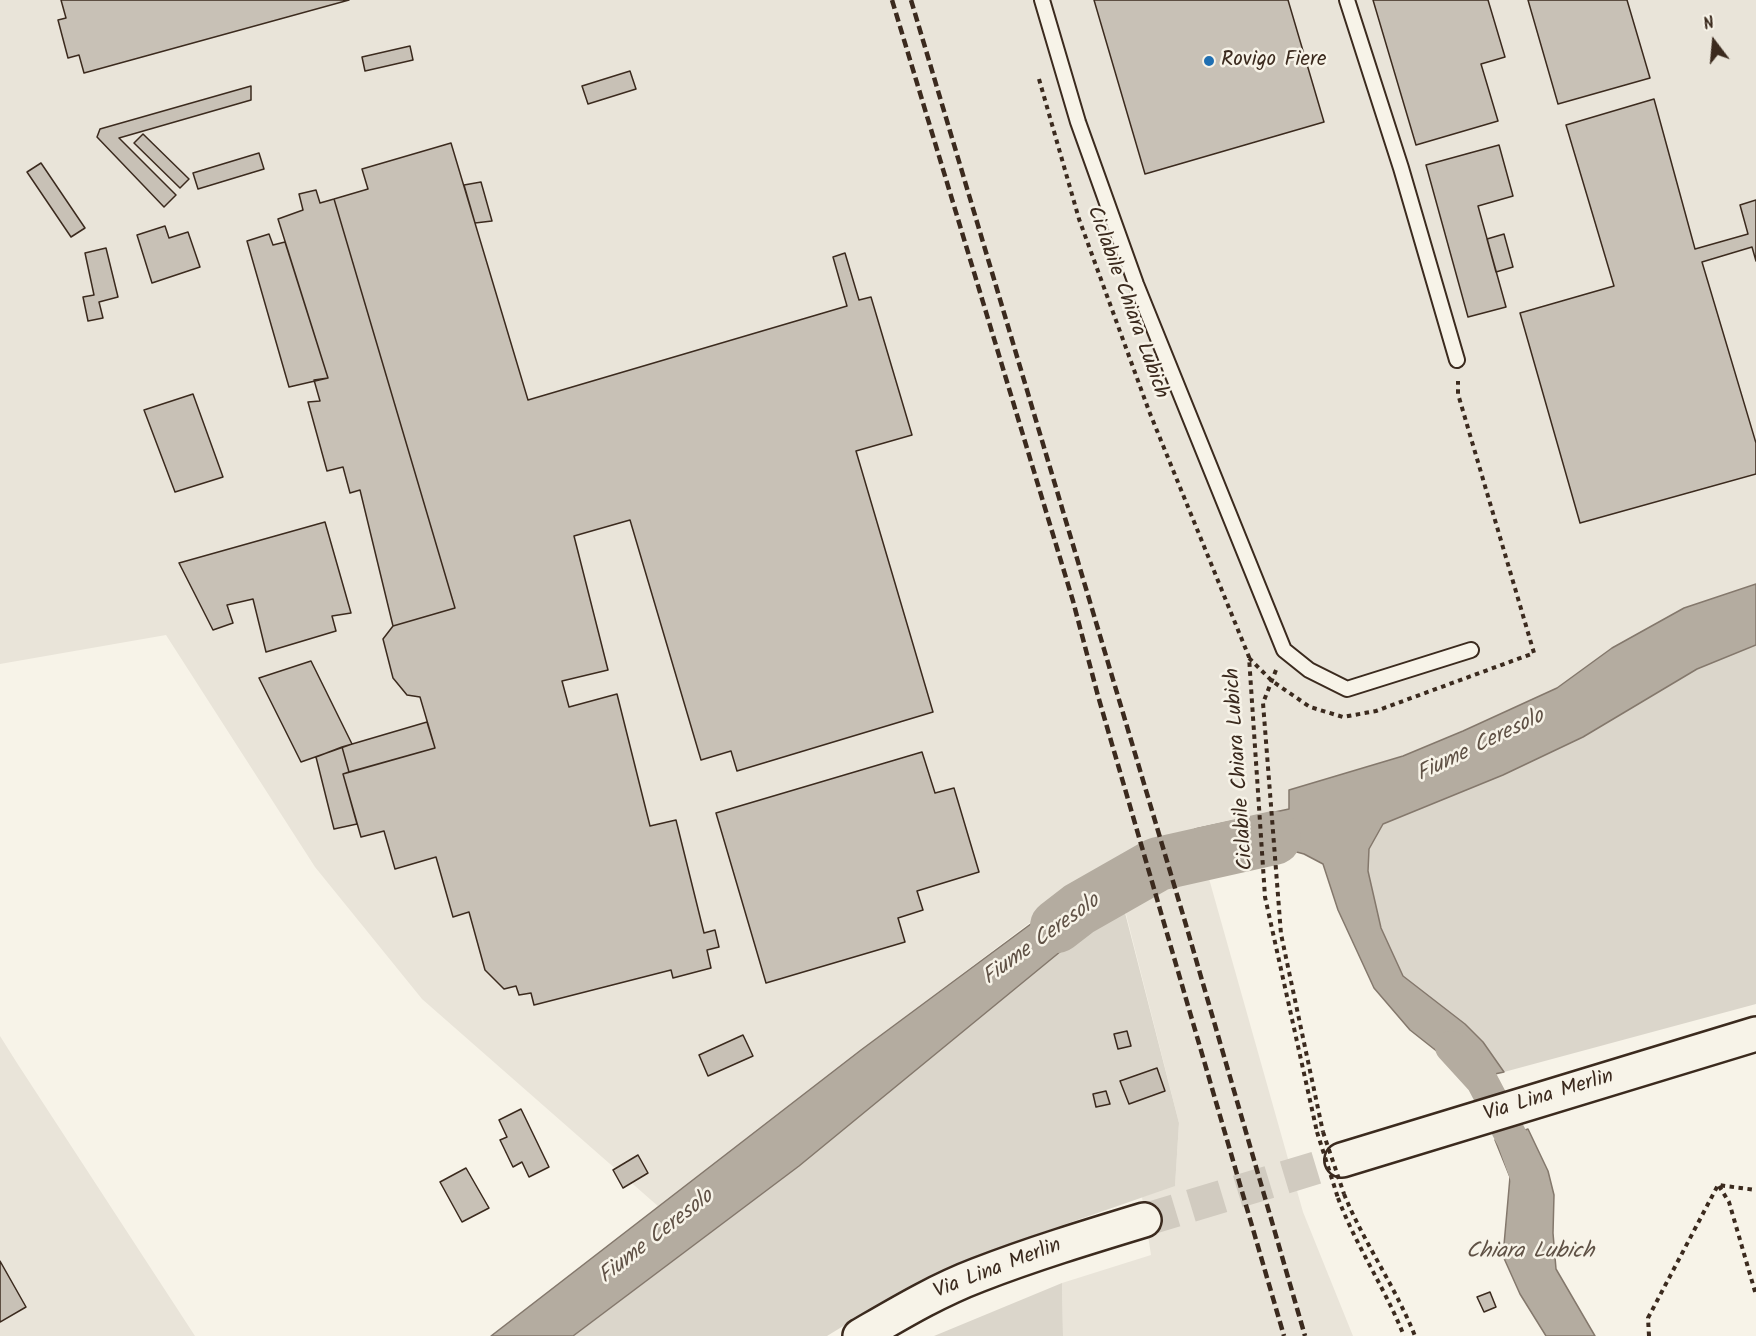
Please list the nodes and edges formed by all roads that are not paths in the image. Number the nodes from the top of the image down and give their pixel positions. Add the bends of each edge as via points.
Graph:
1 (1042, 0) edge
2 (1347, 0) edge
3 (1457, 360) road end
4 (1471, 651) dead end
5 (1756, 1034) edge
6 (1342, 1160) tunnel mouth
7 (1144, 1220) tunnel mouth
8 (860, 1336) edge

1 - 4 lane via 1078,122 1136,284 1284,650 1310,670 1347,689
2 - 3 lane
5 - 6 main road, Via Lina Merlin
7 - 8 main road, Via Lina Merlin via 977,1275

